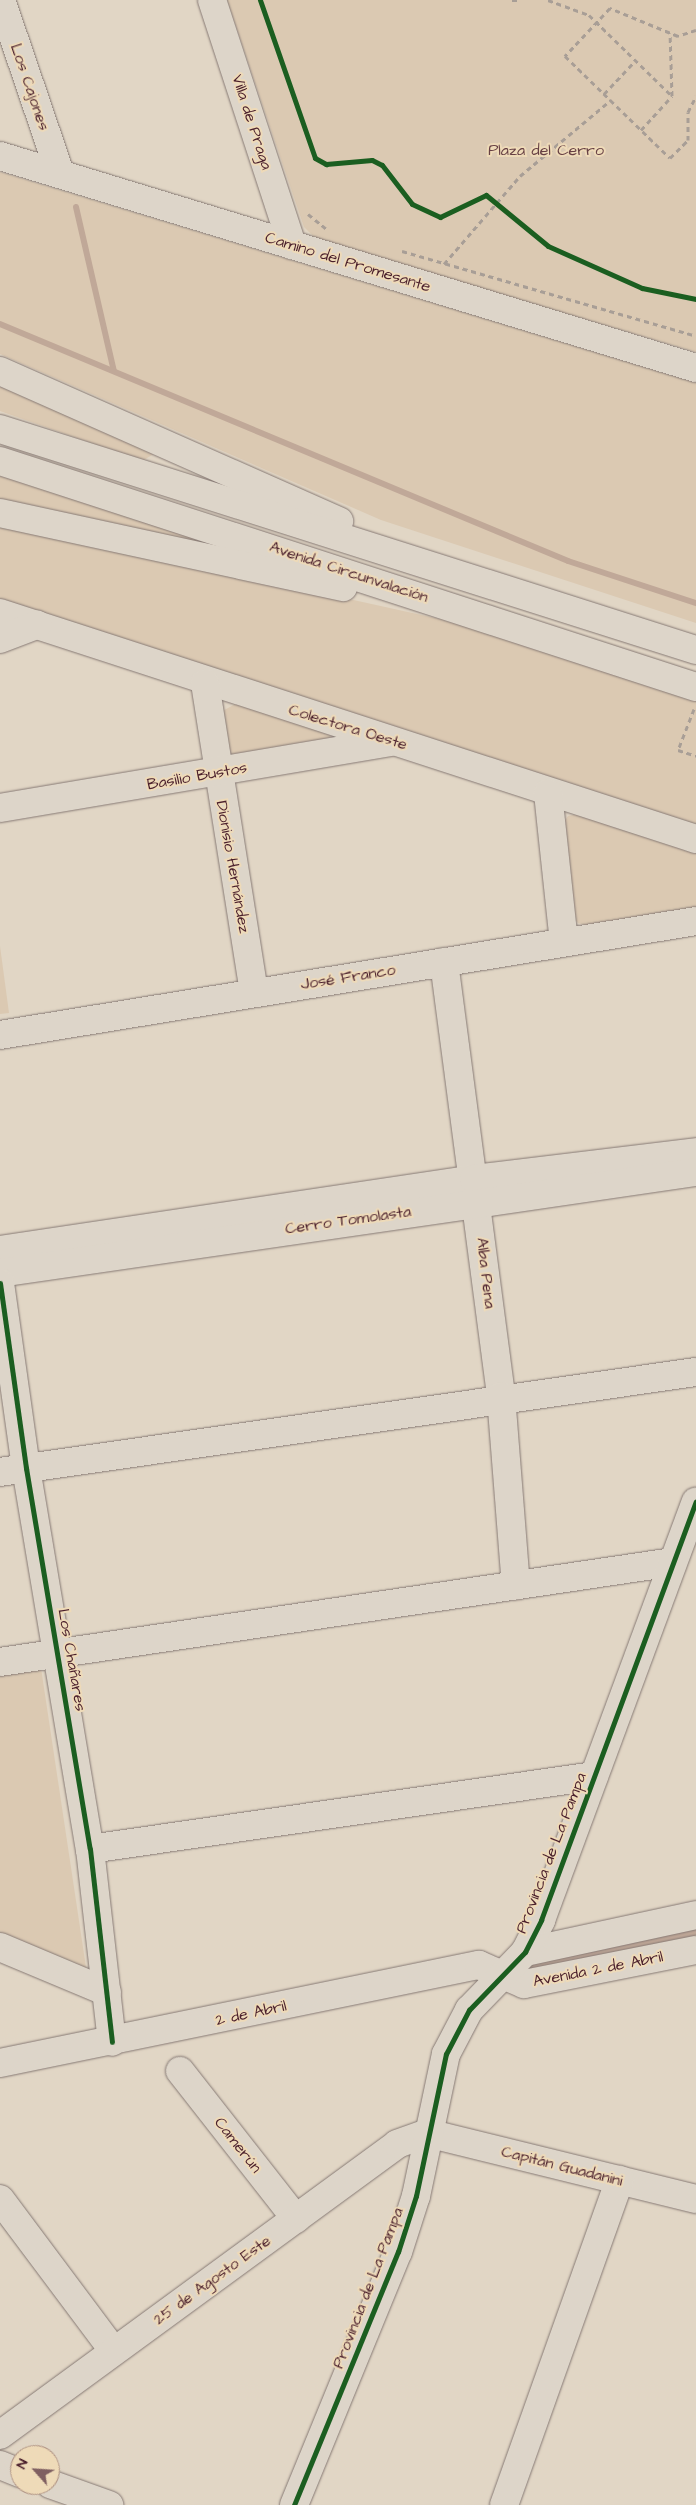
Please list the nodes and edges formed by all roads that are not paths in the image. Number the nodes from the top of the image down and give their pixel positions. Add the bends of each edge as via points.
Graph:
1 (1, 0) edge
2 (212, 0) edge
3 (0, 156) edge
4 (60, 173) junction
5 (292, 245) junction
6 (696, 368) edge
7 (0, 371) edge
8 (0, 429) edge
9 (0, 461) edge
10 (0, 513) edge
11 (452, 572) junction
12 (0, 614) edge
13 (37, 625) junction
14 (510, 626) junction
15 (0, 639) edge
16 (696, 650) edge
17 (205, 683) junction
18 (696, 687) edge
19 (394, 741) junction
20 (217, 773) junction
21 (548, 793) junction
22 (0, 808) edge
23 (696, 839) edge
24 (696, 921) edge
25 (564, 942) junction
26 (444, 962) junction
27 (254, 992) junction
28 (0, 1035) edge
29 (696, 1152) edge
30 (696, 1172) edge
31 (476, 1190) junction
32 (0, 1250) edge
33 (0, 1273) edge
34 (0, 1284) edge
35 (696, 1372) edge
36 (501, 1396) junction
37 (13, 1470) edge
38 (696, 1502) edge
39 (673, 1562) junction
40 (516, 1585) junction
41 (58, 1653) junction
42 (0, 1662) edge
43 (594, 1776) junction
44 (90, 1849) junction
45 (696, 1915) edge
46 (0, 1947) edge
47 (696, 1950) edge
48 (525, 1952) junction
49 (501, 1974) junction
50 (107, 1992) junction
51 (112, 2042) junction
52 (0, 2063) edge
53 (180, 2071) dead end
54 (427, 2133) junction
55 (620, 2180) junction
56 (689, 2193) edge
57 (0, 2199) edge
58 (296, 2219) junction
59 (113, 2350) junction
60 (0, 2435) edge
61 (60, 2488) edge
62 (109, 2505) edge
63 (294, 2505) edge
64 (504, 2505) edge

1 - 4 main road, Los Cajones
2 - 5 main road, Villa de Praga
3 - 4 main road, Camino del Promesante
4 - 5 main road, Camino del Promesante
5 - 6 main road, Camino del Promesante
7 - 11 main road
8 - 11 main road, Avenida Circunvalación
9 - 14 main road, Avenida Circunvalación
10 - 14 main road
11 - 16 main road, Avenida Circunvalación
12 - 13 main road, Colectora Oeste
13 - 15 main road
13 - 17 main road, Colectora Oeste
14 - 18 main road, Avenida Circunvalación
17 - 19 main road, Colectora Oeste
17 - 20 main road, Dionisio Hernández
19 - 20 main road, Basilio Bustos
19 - 21 main road, Colectora Oeste
20 - 22 main road, Basilio Bustos
20 - 27 main road, Dionisio Hernández
21 - 23 main road, Colectora Oeste
21 - 25 main road
24 - 25 main road, José Franco
25 - 26 main road, José Franco
26 - 27 main road, José Franco
26 - 31 main road, Alba Pena
27 - 28 main road, José Franco
29 - 31 main road, Cerro Tomolasta
30 - 31 main road, Cerro Tomolasta
31 - 32 main road, Cerro Tomolasta
31 - 33 main road, Cerro Tomolasta
31 - 36 main road, Alba Pena
34 - 37 main road, Los Chañares
35 - 36 main road
36 - 37 main road
36 - 40 main road, Alba Pena
37 - 41 main road, Los Chañares
38 - 39 main road, Provincia de La Pampa
39 - 40 main road
39 - 43 main road, Provincia de La Pampa
40 - 41 main road
41 - 42 main road
41 - 44 main road, Los Chañares
43 - 44 main road
43 - 48 main road, Provincia de La Pampa
44 - 50 main road, Los Chañares
45 - 48 main road, Avenida 2 de Abril
46 - 50 main road
47 - 49 main road, Avenida 2 de Abril via 524,1984
48 - 49 main road, Provincia de La Pampa
49 - 51 main road, 2 de Abril via 479,1965
49 - 54 main road, Provincia de La Pampa via 469,2010 446,2054
50 - 51 main road, Los Chañares
51 - 52 main road, 2 de Abril
53 - 58 main road, Camerún
54 - 55 main road, Capitán Guadanini
54 - 58 main road, 25 de Agosto Este via 396,2144
54 - 63 main road, Provincia de La Pampa via 416,2196 398,2252
55 - 56 main road, Capitán Guadanini
55 - 64 main road
57 - 59 main road
58 - 59 main road, 25 de Agosto Este
59 - 60 main road, 25 de Agosto Este
61 - 62 main road

